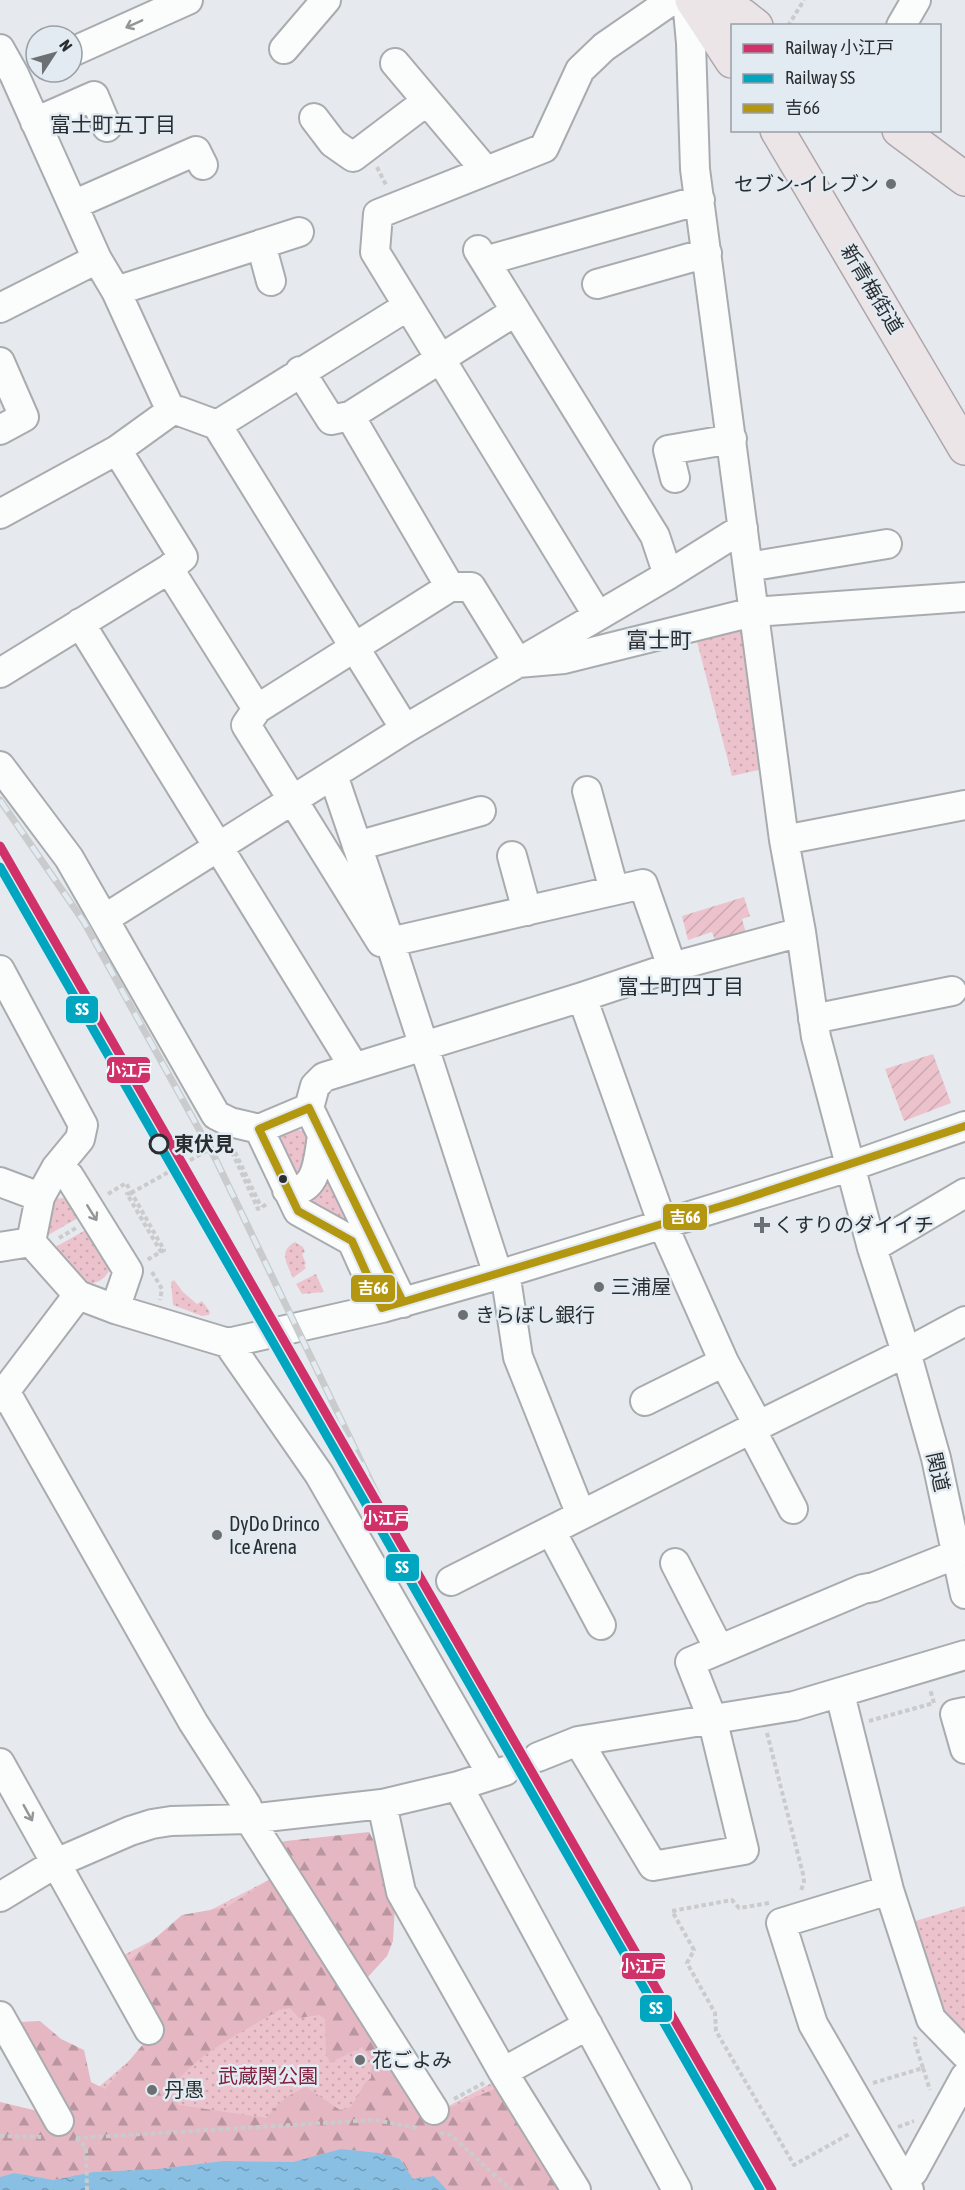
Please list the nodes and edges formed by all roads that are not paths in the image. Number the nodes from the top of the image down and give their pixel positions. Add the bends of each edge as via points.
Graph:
1 (188, 0) edge
2 (326, 0) edge
3 (672, 0) edge
4 (687, 0) edge
5 (692, 0) edge
6 (707, 0) edge
7 (916, 0) edge
8 (753, 24) edge
9 (902, 24) edge
10 (84, 47) edge
11 (0, 49) edge
12 (284, 49) dead end
13 (731, 59) edge
14 (395, 63) dead end
15 (24, 69) edge
16 (28, 84) edge
17 (427, 101) junction
18 (314, 118) dead end
19 (35, 122) junction
20 (106, 127) dead end
21 (778, 132) edge
22 (902, 132) edge
23 (203, 165) dead end
24 (486, 171) junction
25 (965, 178) edge
26 (700, 200) junction
27 (73, 206) junction
28 (299, 232) dead end
29 (261, 244) junction
30 (707, 253) junction
31 (97, 259) junction
32 (271, 281) dead end
33 (597, 284) dead end
34 (116, 291) junction
35 (408, 306) junction
36 (0, 308) edge
37 (516, 311) junction
38 (440, 359) junction
39 (0, 362) edge
40 (300, 371) junction
41 (171, 411) junction
42 (350, 416) junction
43 (217, 425) junction
44 (0, 430) edge
45 (732, 439) junction
46 (965, 448) edge
47 (117, 450) junction
48 (675, 478) dead end
49 (0, 514) edge
50 (743, 528) junction
51 (887, 544) dead end
52 (748, 567) junction
53 (169, 569) junction
54 (668, 575) junction
55 (450, 587) junction
56 (965, 597) edge
57 (753, 612) junction
58 (598, 616) junction
59 (80, 623) junction
60 (353, 647) junction
61 (518, 663) junction
62 (0, 673) edge
63 (256, 709) junction
64 (405, 729) junction
65 (0, 766) edge
66 (333, 774) junction
67 (587, 791) dead end
68 (293, 799) junction
69 (965, 805) edge
70 (481, 811) dead end
71 (784, 840) junction
72 (357, 846) junction
73 (217, 847) junction
74 (512, 856) dead end
75 (614, 890) junction
76 (527, 911) junction
77 (104, 920) junction
78 (801, 932) junction
79 (390, 942) junction
80 (672, 966) junction
81 (0, 970) edge
82 (952, 991) dead end
83 (582, 997) junction
84 (813, 1019) junction
85 (424, 1047) junction
86 (354, 1068) junction
87 (309, 1108) junction
88 (965, 1126) edge
89 (259, 1129) junction
90 (322, 1136) junction
91 (849, 1167) junction
92 (56, 1168) junction
93 (0, 1182) edge
94 (965, 1193) edge
95 (40, 1197) junction
96 (274, 1199) junction
97 (663, 1225) junction
98 (44, 1241) junction
99 (0, 1247) edge
100 (872, 1248) junction
101 (502, 1273) junction
102 (78, 1295) junction
103 (392, 1305) junction
104 (115, 1309) junction
105 (965, 1321) edge
106 (228, 1343) junction
107 (906, 1352) junction
108 (724, 1362) junction
109 (2, 1394) edge
110 (645, 1401) dead end
111 (754, 1427) junction
112 (793, 1509) dead end
113 (581, 1515) junction
114 (551, 1531) junction
115 (957, 1554) junction
116 (675, 1563) dead end
117 (451, 1581) dead end
118 (965, 1594) edge
119 (601, 1625) dead end
120 (719, 1649) junction
121 (965, 1655) edge
122 (840, 1694) junction
123 (965, 1712) edge
124 (712, 1718) junction
125 (578, 1741) junction
126 (965, 1749) edge
127 (538, 1757) dead end
128 (0, 1763) edge
129 (458, 1786) junction
130 (382, 1804) junction
131 (249, 1819) junction
132 (56, 1863) junction
133 (889, 1890) junction
134 (0, 1897) edge
135 (0, 2016) edge
136 (588, 2025) junction
137 (149, 2030) dead end
138 (965, 2054) edge
139 (503, 2072) junction
140 (965, 2077) edge
141 (434, 2110) road end
142 (56, 2132) road end
143 (906, 2184) edge
144 (576, 2190) edge
145 (677, 2190) edge

1 -> 10 street
2 - 12 street
3 - 24 street via 604,47 580,70 544,148
4 - 26 street, 関道
5 - 13 main road
6 - 8 main road
7 - 9 street
11 - 15 street
14 - 17 street
16 - 19 street
17 - 18 street via 353,157 333,143
17 - 24 street
19 - 20 street via 94,96
19 - 27 street
21 - 46 main road, 新青梅街道
22 - 25 main road
23 - 27 street via 196,151
24 - 35 street via 378,214 375,252
26 - 30 street, 関道
26 - 37 street via 481,256
27 - 31 street
28 - 29 street
29 - 32 street
29 - 34 street
30 - 33 street
30 - 45 street, 関道
31 - 34 street
31 - 36 street
34 - 41 street
35 - 38 street
35 - 40 street
37 - 38 street
37 - 54 street via 655,536
38 - 42 street
38 - 58 street
39 - 44 street via 24,417
40 - 42 street via 331,420
40 - 43 street
41 - 43 street
41 - 47 street
42 - 55 street
43 - 60 street
45 - 48 street via 668,450
45 - 50 street, 関道
47 - 49 street
47 - 53 street via 183,556
50 - 52 street, 関道
50 - 54 street
51 - 52 street
52 - 57 street, 関道
53 - 59 street
53 - 63 street
54 - 58 street
55 - 60 street
55 - 61 street via 471,587
56 - 57 street
57 - 61 street via 564,658
57 - 71 street, 関道
58 - 61 street
59 - 62 street
59 - 73 street
60 - 63 street
60 - 64 street
61 - 64 street
63 - 68 street via 246,725
64 - 66 street
65 - 77 street via 69,858
66 - 68 street
66 - 72 street
67 - 75 street
68 - 73 street
68 - 79 street via 381,942
69 - 71 street
70 - 72 street
71 - 78 street, 関道
72 - 79 street
73 - 77 street
73 - 86 street
74 - 76 street
75 - 76 street
75 - 80 street via 643,884
76 - 79 street
77 - 89 street via 216,1115
78 - 80 street
78 - 84 street, 関道
79 - 85 street
80 - 83 street
81 - 92 street via 83,1125 80,1139
82 - 84 street
83 - 85 street
83 - 97 street
84 - 91 street, 関道
85 - 86 street
85 - 101 street
86 - 87 street via 319,1080
87 - 89 street
87 - 90 street
88 - 91 street
89 - 96 street
90 - 96 street via 309,1185
90 - 103 street
91 - 97 street
91 - 100 street, 関道
92 - 95 street
92 -> 104 street via 69,1176 128,1271
93 - 95 street
94 - 100 street
95 - 98 street
96 - 103 street via 351,1241
97 - 101 street
97 - 108 street
98 - 99 street
98 - 102 street
100 - 107 street, 関道
101 - 103 street
101 - 113 street via 518,1357
102 - 104 street
102 - 109 street
103 - 106 street
104 - 106 street
105 - 107 street
106 - 129 street via 319,1474 499,1773
107 - 111 street
107 - 115 street, 関道 via 936,1458
108 - 110 street
108 - 111 street
109 - 131 street via 193,1722 247,1806
111 - 112 street
111 - 113 street
113 - 114 street
114 - 117 street
114 - 119 street
115 - 118 street, 関道
115 - 120 street
116 - 120 street
120 - 124 street via 690,1662
121 - 122 street
122 - 124 street via 794,1706
122 - 133 street
123 - 126 street via 955,1714
124 - 125 street
124 - 125 street via 744,1850 653,1866
125 - 127 street
128 -> 132 street
129 - 130 street
129 - 136 street
130 - 131 street
130 - 139 street via 401,1892
131 - 132 street via 152,1824
131 - 141 street
132 - 134 street
132 - 137 street
133 - 138 street via 933,2021
133 - 143 street via 789,1910 781,1923 813,2024
135 - 142 street
136 - 139 street
136 - 145 street
139 - 144 street
140 - 143 street

